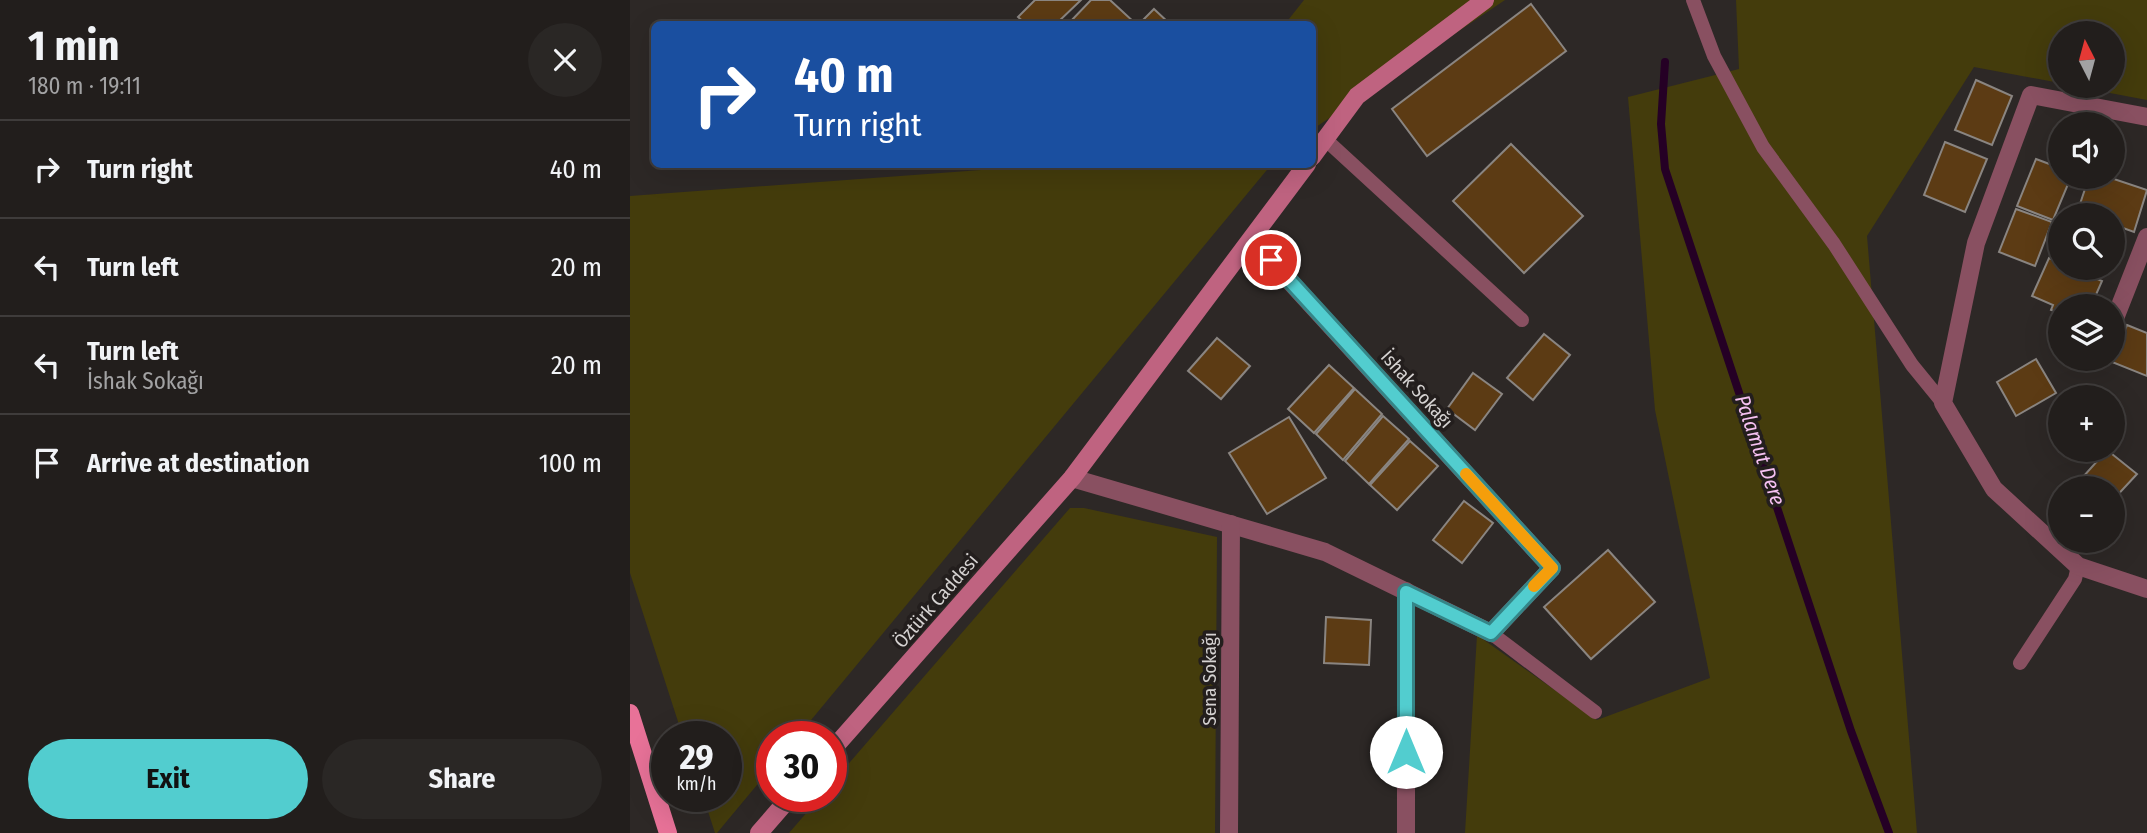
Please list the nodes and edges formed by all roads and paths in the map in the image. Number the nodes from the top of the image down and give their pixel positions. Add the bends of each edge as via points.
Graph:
1 (1485, 0) edge
2 (1693, 0) edge
3 (2147, 117) edge
4 (1325, 139) junction
5 (1316, 151) edge
6 (1304, 168) edge
7 (2147, 237) edge
8 (1252, 240) junction
9 (2125, 294) edge
10 (1522, 320) dead end
11 (1943, 403) junction
12 (1072, 478) junction
13 (1231, 524) junction
14 (2078, 566) junction
15 (2147, 589) edge
16 (1406, 592) junction
17 (1491, 633) junction
18 (2020, 663) dead end
19 (1595, 712) dead end
20 (630, 713) edge
21 (847, 733) edge
22 (777, 812) edge
23 (668, 833) edge
24 (759, 833) edge
25 (1229, 833) edge
26 (1406, 833) edge

1 - 4 street via 1357,96
2 - 11 lane via 1714,56 1763,147 1834,244 1912,365
3 - 11 street via 2031,95 1976,243
4 - 5 street
4 - 10 lane
6 - 8 street, Öztürk Caddesi
7 - 9 street
8 - 12 street, Öztürk Caddesi
8 - 17 street, İshak Sokağı via 1552,568
11 - 14 street via 1994,489
12 - 13 street
12 - 21 street, Öztürk Caddesi
13 - 16 street via 1325,552
13 - 25 street, Sena Sokağı
14 - 15 street
14 - 18 lane via 2075,579
16 - 17 street
16 - 26 street
17 - 19 lane
20 - 23 main road
22 - 24 street

